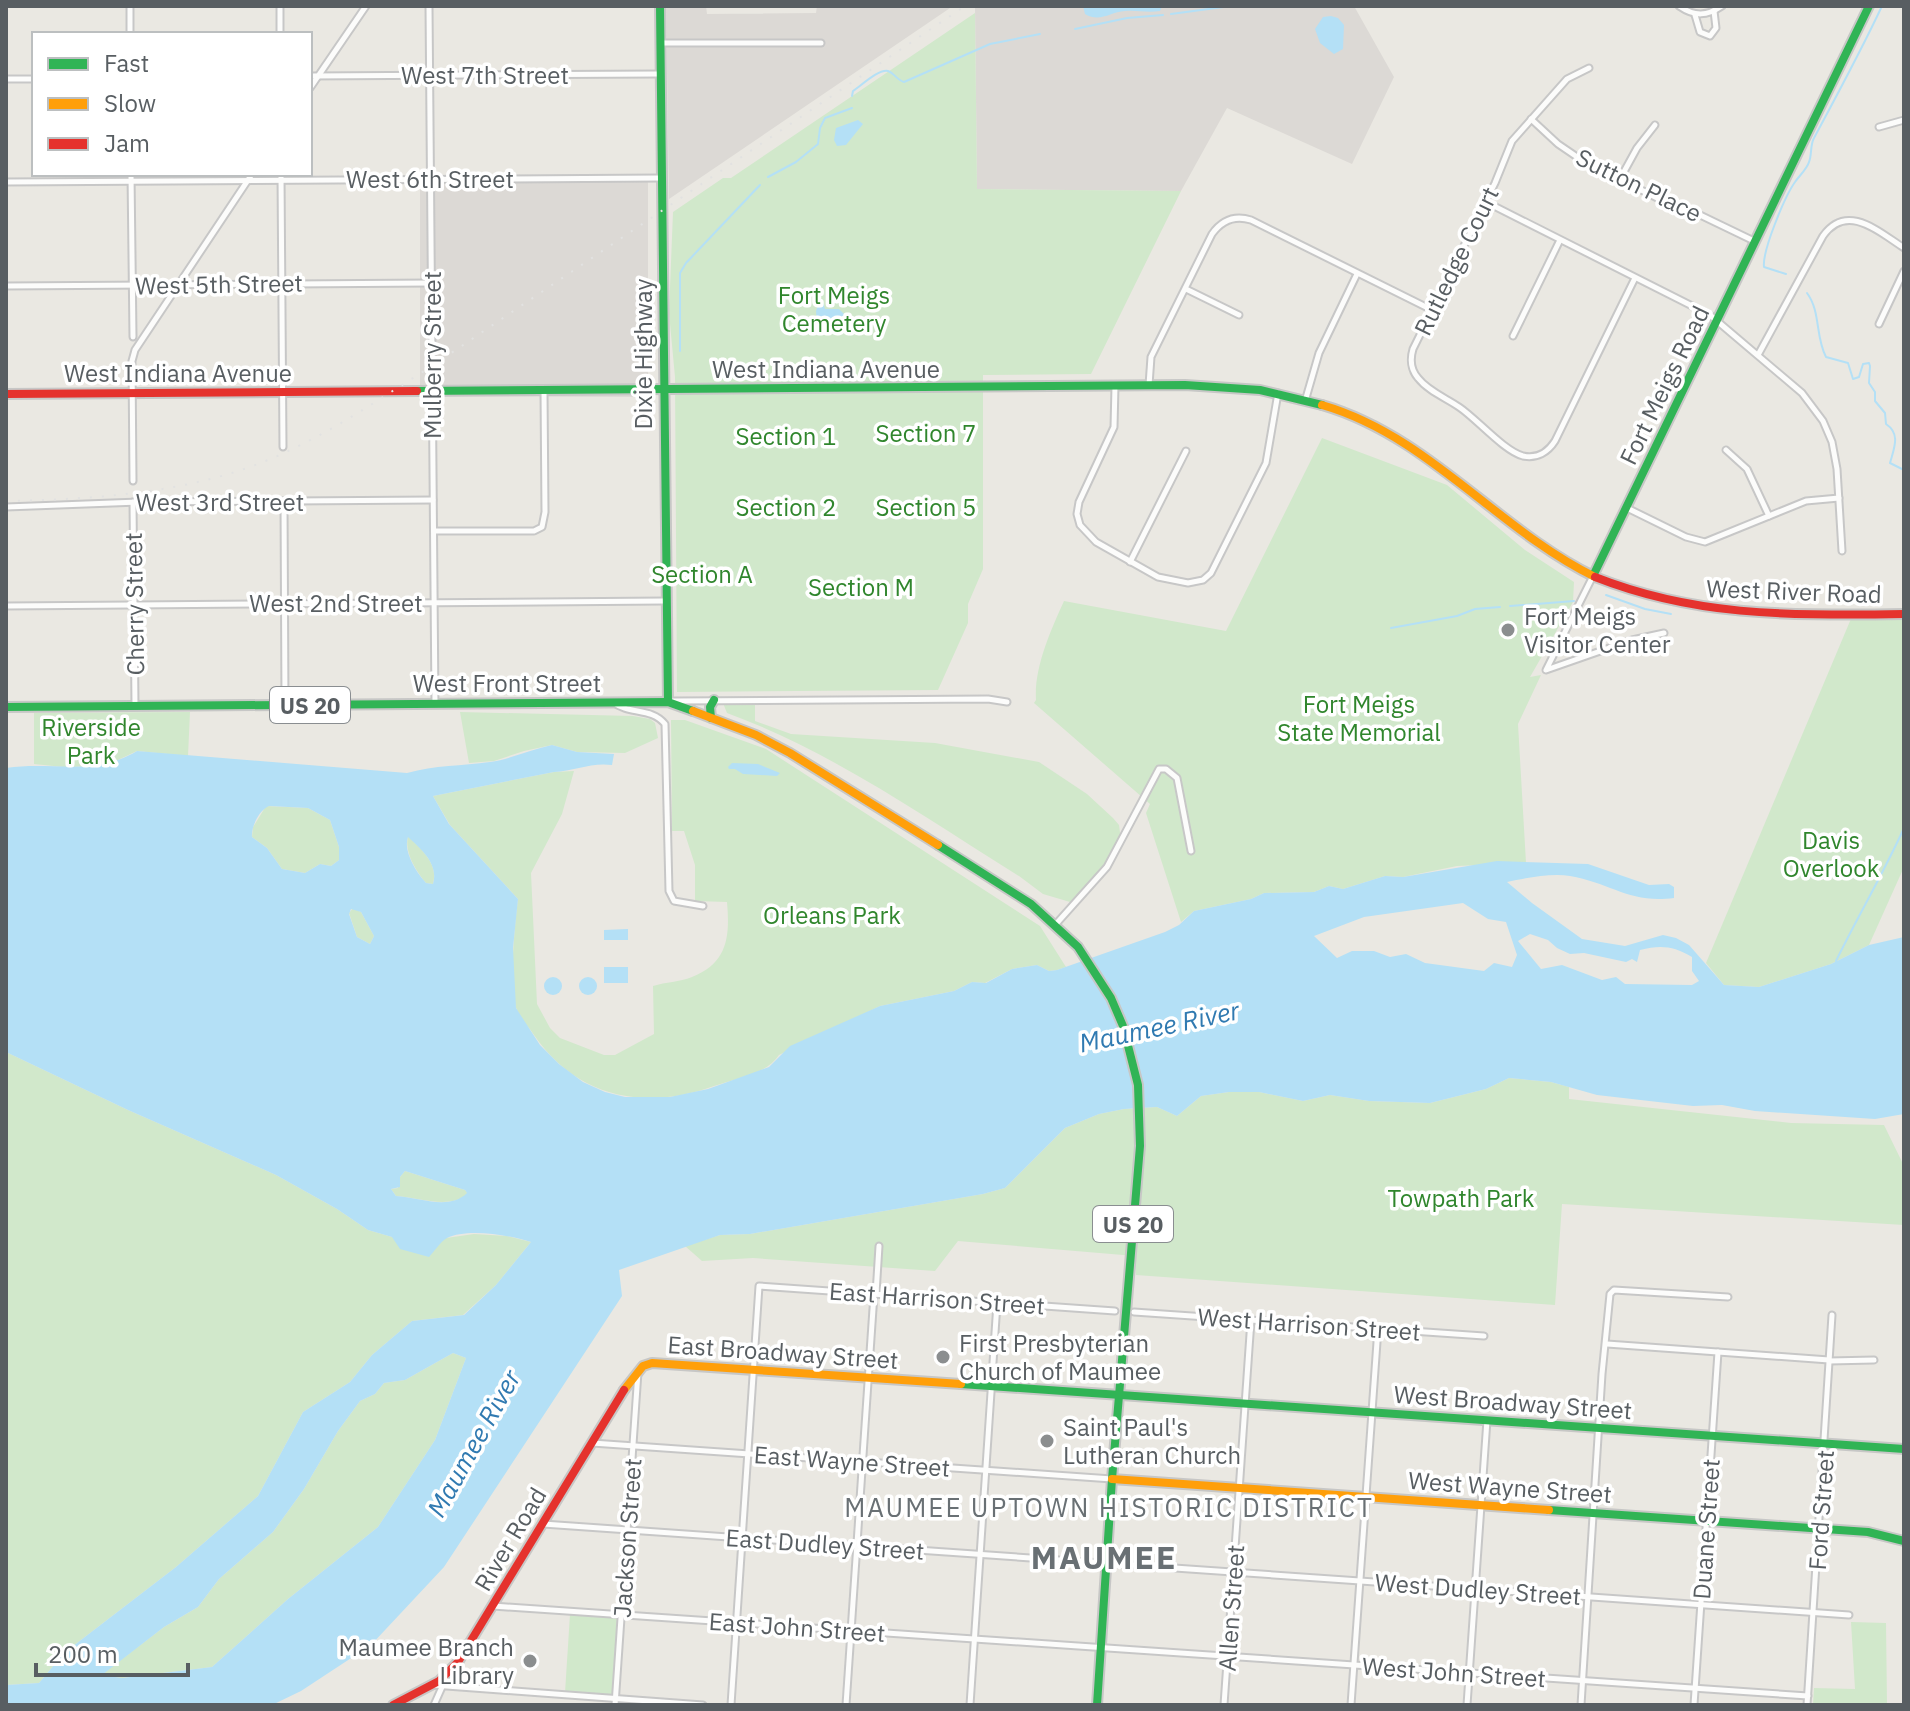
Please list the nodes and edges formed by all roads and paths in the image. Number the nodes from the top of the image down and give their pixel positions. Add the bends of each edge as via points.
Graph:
1 (130, 6) edge
2 (280, 6) edge
3 (366, 6) edge
4 (429, 6) edge
5 (660, 6) edge
6 (1679, 6) edge
7 (1722, 6) edge
8 (1869, 6) edge
9 (1714, 11) junction
10 (1695, 15) junction
11 (130, 32) edge
12 (280, 32) edge
13 (660, 43) junction
14 (821, 43) dead end
15 (1589, 68) dead end
16 (660, 74) junction
17 (430, 75) junction
18 (312, 76) edge
19 (318, 76) junction
20 (6, 79) edge
21 (32, 79) edge
22 (312, 85) edge
23 (1531, 119) junction
24 (1904, 120) edge
25 (1655, 125) dead end
26 (1879, 127) dead end
27 (250, 177) edge
28 (281, 177) edge
29 (131, 178) edge
30 (661, 178) junction
31 (1620, 179) junction
32 (431, 180) junction
33 (6, 182) edge
34 (1486, 202) junction
35 (1560, 240) junction
36 (1754, 241) junction
37 (1904, 248) edge
38 (1904, 271) edge
39 (1357, 274) junction
40 (1635, 278) junction
41 (432, 283) junction
42 (179, 284) junction
43 (282, 284) junction
44 (132, 285) junction
45 (6, 286) edge
46 (1186, 289) junction
47 (1432, 310) junction
48 (1239, 315) dead end
49 (1718, 320) junction
50 (1879, 324) dead end
51 (1513, 336) dead end
52 (133, 337) dead end
53 (1758, 355) junction
54 (1115, 385) junction
55 (1149, 385) junction
56 (663, 390) junction
57 (544, 391) junction
58 (433, 392) junction
59 (1278, 392) junction
60 (133, 393) junction
61 (283, 393) junction
62 (6, 394) edge
63 (1306, 398) junction
64 (283, 447) dead end
65 (1726, 450) dead end
66 (1186, 451) dead end
67 (133, 481) dead end
68 (1839, 498) junction
69 (433, 500) junction
70 (284, 501) junction
71 (133, 502) junction
72 (6, 507) edge
73 (1626, 507) junction
74 (1769, 516) junction
75 (434, 531) junction
76 (1842, 551) dead end
77 (1130, 562) junction
78 (1593, 576) junction
79 (665, 601) junction
80 (285, 603) junction
81 (435, 603) junction
82 (135, 604) junction
83 (6, 606) edge
84 (1904, 614) edge
85 (1664, 633) dead end
86 (714, 700) junction
87 (613, 702) junction
88 (668, 702) junction
89 (1007, 702) dead end
90 (435, 704) junction
91 (285, 705) junction
92 (135, 706) junction
93 (6, 707) edge
94 (711, 718) junction
95 (1191, 851) dead end
96 (703, 906) dead end
97 (1056, 924) junction
98 (879, 1246) dead end
99 (875, 1294) junction
100 (1728, 1297) dead end
101 (997, 1302) junction
102 (1115, 1311) dead end
103 (1134, 1312) dead end
104 (1832, 1315) dead end
105 (1251, 1320) junction
106 (1378, 1328) junction
107 (1484, 1336) dead end
108 (1607, 1344) junction
109 (1718, 1352) junction
110 (1829, 1360) junction
111 (1874, 1360) dead end
112 (753, 1369) junction
113 (638, 1371) junction
114 (868, 1378) junction
115 (992, 1386) junction
116 (1119, 1395) junction
117 (1245, 1404) junction
118 (1372, 1412) junction
119 (1487, 1420) junction
120 (1600, 1428) junction
121 (1713, 1435) junction
122 (592, 1443) junction
123 (1825, 1444) junction
124 (633, 1446) junction
125 (1904, 1449) edge
126 (748, 1454) junction
127 (863, 1462) junction
128 (986, 1470) junction
129 (1112, 1479) junction
130 (1240, 1488) junction
131 (1366, 1497) junction
132 (1481, 1505) junction
133 (1595, 1513) junction
134 (1706, 1520) junction
135 (543, 1524) junction
136 (1819, 1528) junction
137 (627, 1530) junction
138 (742, 1538) junction
139 (1904, 1541) edge
140 (857, 1546) junction
141 (980, 1555) junction
142 (1107, 1563) junction
143 (1233, 1572) junction
144 (1360, 1580) junction
145 (1475, 1589) junction
146 (1589, 1597) junction
147 (1700, 1605) junction
148 (493, 1606) junction
149 (1813, 1612) junction
150 (622, 1614) junction
151 (1849, 1615) dead end
152 (736, 1622) junction
153 (851, 1630) junction
154 (974, 1639) junction
155 (1101, 1648) junction
156 (1227, 1657) junction
157 (1354, 1665) junction
158 (1469, 1673) junction
159 (1583, 1681) junction
160 (437, 1686) junction
161 (1694, 1689) junction
162 (1808, 1696) junction
163 (615, 1702) edge
164 (393, 1705) edge
165 (434, 1705) edge
166 (703, 1705) edge
167 (731, 1705) edge
168 (846, 1705) edge
169 (970, 1705) edge
170 (1097, 1705) edge
171 (1224, 1705) edge
172 (1351, 1705) edge
173 (1467, 1705) edge
174 (1581, 1705) edge
175 (1694, 1705) edge
176 (1807, 1705) edge

1 - 11 street
2 - 12 street
3 - 19 street
4 - 17 street, Mulberry Street
5 - 13 main road, Dixie Highway
6 - 10 street
7 - 9 street
8 - 36 main road, Fort Meigs Road
9 - 10 street
9 - 10 street via 1716,28 1710,36 1700,32
13 - 14 street
13 - 16 main road, Dixie Highway
15 - 23 street, Rutledge Court via 1567,79
16 - 17 street, West 7th Street
16 - 30 main road, Dixie Highway
17 - 19 street, West 7th Street
17 - 32 street, Mulberry Street
18 - 19 street, West 7th Street
19 - 22 street
20 - 21 street
23 - 31 street, Sutton Place via 1567,151
23 - 34 street, Rutledge Court via 1508,147
24 - 26 street
25 - 31 street
27 - 28 street, West 6th Street
27 - 29 street, West 6th Street
27 - 42 street
28 - 32 street, West 6th Street
28 - 43 street
29 - 33 street, West 6th Street
29 - 44 street
30 - 32 street, West 6th Street
30 - 56 main road, Dixie Highway
31 - 36 street, Sutton Place
32 - 41 street, Mulberry Street
34 - 35 street
34 - 47 street, Rutledge Court
35 - 40 street
35 - 51 street
36 - 49 main road, Fort Meigs Road
37 - 53 street via 1860,221 1834,224
38 - 50 street
39 - 46 street via 1251,220 1237,218 1214,230
39 - 47 street
39 - 63 street via 1323,342
40 - 47 street, Rutledge Court via 1555,441 1533,456 1515,452 1417,378 1411,356
40 - 49 street
41 - 43 street, West 5th Street
41 - 58 street, Mulberry Street
42 - 43 street, West 5th Street
42 - 44 street, West 5th Street
42 - 60 street via 139,342 132,361
43 - 61 street
44 - 45 street, West 5th Street
44 - 52 street
46 - 48 street
46 - 55 street via 1151,357
49 - 53 street
49 - 73 main road, Fort Meigs Road
53 - 68 street via 1802,393 1823,421 1835,454
54 - 55 main road, West Indiana Avenue
54 - 56 main road, West Indiana Avenue
54 - 77 street via 1114,427 1077,514 1087,535
55 - 59 main road, West Indiana Avenue
56 - 57 main road, West Indiana Avenue
56 - 79 main road, Dixie Highway
57 - 58 main road, West Indiana Avenue
57 - 75 street via 542,527
58 - 61 main road, West Indiana Avenue
58 - 69 street, Mulberry Street
59 - 63 main road, West Indiana Avenue
59 - 77 street via 1266,463 1211,573 1181,583
60 - 61 main road, West Indiana Avenue
60 - 62 main road, West Indiana Avenue
60 - 67 street
61 - 64 street
63 - 78 main road, West Indiana Avenue via 1372,423 1409,444
65 - 74 street via 1747,469
66 - 77 street
68 - 74 street via 1806,501
68 - 76 street
69 - 70 street, West 3rd Street
69 - 75 street, Mulberry Street
70 - 71 street, West 3rd Street
70 - 80 street
71 - 72 street, West 3rd Street
71 - 82 street, Cherry Street
73 - 74 street via 1701,542
73 - 78 main road, Fort Meigs Road
75 - 81 street, Mulberry Street
78 - 84 main road, West River Road via 1652,598 1720,612
78 - 85 street, Fort Meigs Road via 1546,670
79 - 81 street, West 2nd Street
79 - 88 main road, Dixie Highway
80 - 81 street, West 2nd Street
80 - 82 street, West 2nd Street
80 - 91 street
81 - 90 street, Mulberry Street
82 - 83 street, West 2nd Street
82 - 92 street, Cherry Street
86 - 88 street, West Front Street
86 - 89 street, West Front Street
86 - 94 main road
87 - 88 main road, West Front Street / US 20
87 - 90 main road, West Front Street / US 20
87 - 96 street via 622,709 655,715 665,724 670,897
88 - 94 main road, US 20
90 - 91 main road, West Front Street / US 20
91 - 92 main road, West Front Street / US 20
92 - 93 main road, West Front Street / US 20
94 - 97 main road, US 20 via 790,753
95 - 97 street via 1177,778 1159,769 1107,867
97 - 116 main road, US 20 via 1109,992 1132,1050 1141,1099
98 - 99 street
99 - 101 street, East Harrison Street
99 - 112 street, East Harrison Street via 759,1286
99 - 114 street
100 - 108 street via 1611,1292
101 - 102 street, East Harrison Street
101 - 115 street
103 - 105 street, West Harrison Street
104 - 110 street, Ford Street
105 - 106 street, West Harrison Street
105 - 117 street, Allen Street
106 - 107 street, West Harrison Street
106 - 118 street
108 - 109 street
108 - 120 street
109 - 110 street
109 - 121 street, Duane Street
110 - 111 street
110 - 123 street, Ford Street
112 - 113 main road, East Broadway Street via 657,1363
112 - 114 main road, East Broadway Street
112 - 126 street
113 - 122 main road, River Road
113 - 124 street, Jackson Street
114 - 115 main road, East Broadway Street
114 - 127 street
115 - 116 main road, East Broadway Street
115 - 128 street
116 - 117 main road, West Broadway Street
116 - 129 main road, US 20
117 - 118 main road, West Broadway Street
117 - 130 street, Allen Street
118 - 119 main road, West Broadway Street
118 - 131 street
119 - 120 main road, West Broadway Street
119 - 132 street
120 - 121 main road, West Broadway Street
120 - 133 street
121 - 123 main road, West Broadway Street
121 - 134 street, Duane Street
122 - 124 street, East Wayne Street
122 - 135 main road, River Road
123 - 125 main road, West Broadway Street
123 - 136 street, Ford Street
124 - 126 street, East Wayne Street
124 - 137 street, Jackson Street
126 - 127 street, East Wayne Street
126 - 138 street
127 - 128 street, East Wayne Street
127 - 140 street
128 - 129 street, East Wayne Street
128 - 141 street
129 - 130 main road, West Wayne Street
129 - 142 main road, US 20
130 - 131 main road, West Wayne Street
130 - 143 street, Allen Street
131 - 132 main road, West Wayne Street
131 - 144 street
132 - 133 main road, West Wayne Street
132 - 145 street
133 - 134 main road, West Wayne Street
133 - 146 street
134 - 136 main road, West Wayne Street
134 - 147 street, Duane Street
135 - 137 street, East Dudley Street
135 - 148 main road, River Road
136 - 139 main road, West Wayne Street
136 - 149 street, Ford Street
137 - 138 street, East Dudley Street
137 - 150 street, Jackson Street
138 - 140 street, East Dudley Street
138 - 152 street
140 - 141 street, East Dudley Street
140 - 153 street
141 - 142 street, East Dudley Street
141 - 154 street
142 - 143 street, West Dudley Street
142 - 155 main road, US 20
143 - 144 street, West Dudley Street
143 - 156 street, Allen Street
144 - 145 street, West Dudley Street
144 - 157 street
145 - 146 street, West Dudley Street
145 - 158 street
146 - 147 street, West Dudley Street
146 - 159 street
147 - 149 street, West Dudley Street
147 - 161 street, Duane Street
148 - 150 street, East John Street
148 - 160 main road, River Road
149 - 151 street, West Dudley Street
149 - 162 street, Ford Street
150 - 152 street, East John Street
150 - 163 street, Jackson Street
152 - 153 street, East John Street
152 - 167 street
153 - 154 street, East John Street
153 - 168 street
154 - 155 street, East John Street
154 - 169 street
155 - 156 street, West John Street
155 - 170 main road, US 20
156 - 157 street, West John Street
156 - 171 street, Allen Street
157 - 158 street, West John Street
157 - 172 street
158 - 159 street, West John Street
158 - 173 street
159 - 161 street, West John Street
159 - 174 street
160 - 163 street
160 - 164 main road, River Road
160 - 165 street
161 - 162 street, West John Street
161 - 175 street, Duane Street
162 - 176 street, Ford Street
163 - 166 street

